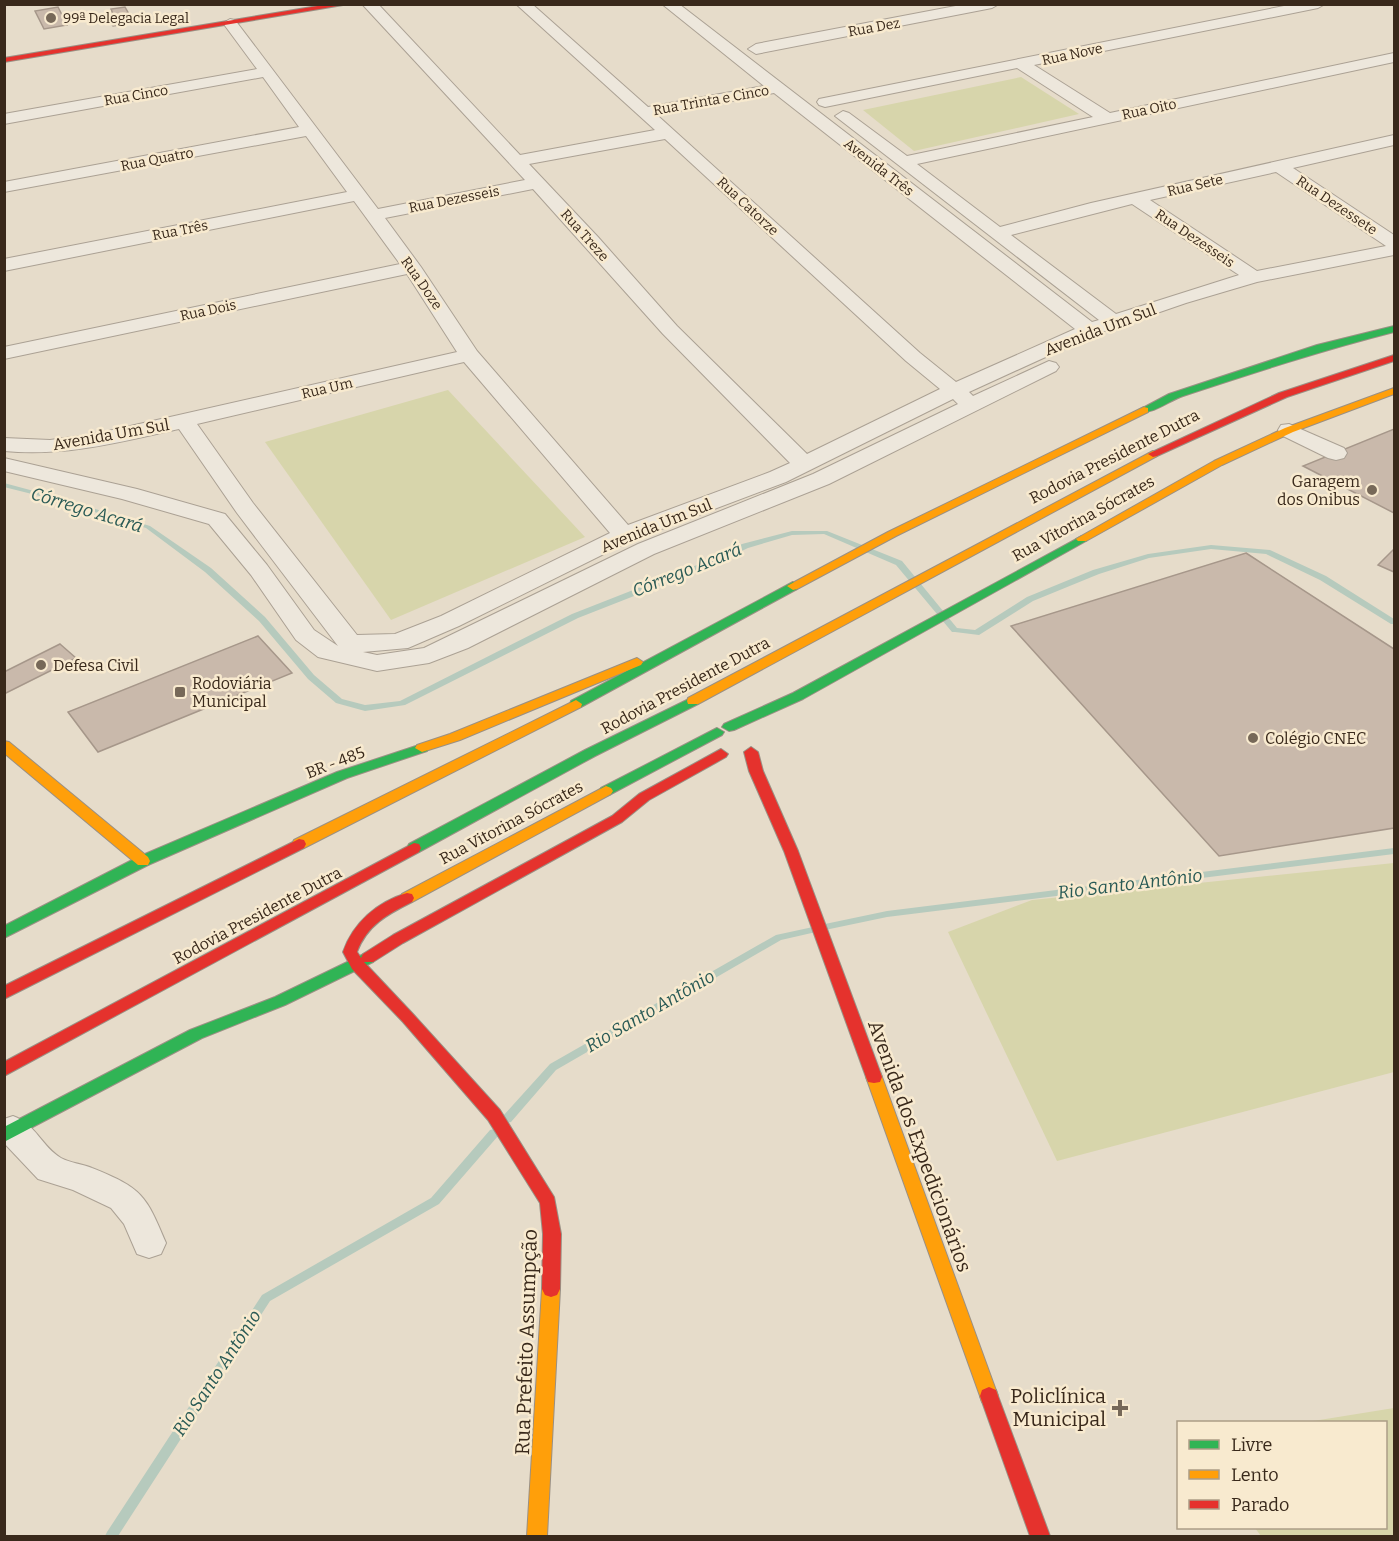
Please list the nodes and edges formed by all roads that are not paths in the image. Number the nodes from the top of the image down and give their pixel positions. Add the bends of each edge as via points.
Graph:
1 (346, 4) edge
2 (369, 4) edge
3 (523, 4) edge
4 (669, 4) edge
5 (992, 4) edge
6 (1318, 4) edge
7 (297, 7) edge
8 (718, 20) dead end
9 (230, 23) junction
10 (695, 25) junction
11 (4, 52) edge
12 (23, 53) junction
13 (1395, 58) edge
14 (4, 60) edge
15 (1021, 64) junction
16 (755, 71) junction
17 (267, 72) junction
18 (777, 88) junction
19 (821, 98) joint
20 (645, 112) junction
21 (1106, 118) junction
22 (4, 119) edge
23 (309, 130) junction
24 (668, 133) junction
25 (873, 138) junction
26 (1395, 140) edge
27 (850, 145) junction
28 (515, 161) junction
29 (904, 162) junction
30 (1280, 167) junction
31 (537, 183) junction
32 (4, 187) edge
33 (942, 191) junction
34 (356, 195) junction
35 (917, 197) junction
36 (1136, 199) junction
37 (372, 215) junction
38 (997, 233) junction
39 (1395, 243) edge
40 (1395, 250) edge
41 (1036, 263) junction
42 (1395, 263) edge
43 (4, 265) edge
44 (412, 267) junction
45 (1336, 267) junction
46 (1013, 271) junction
47 (1254, 277) junction
48 (1186, 305) junction
49 (1112, 321) junction
50 (1395, 329) edge
51 (1089, 330) junction
52 (4, 353) edge
53 (469, 355) junction
54 (1395, 358) edge
55 (1030, 367) junction
56 (953, 391) junction
57 (1395, 391) edge
58 (974, 406) junction
59 (897, 418) junction
60 (184, 420) junction
61 (918, 430) junction
62 (1289, 430) junction
63 (4, 444) edge
64 (1336, 453) dead end
65 (803, 463) junction
66 (4, 464) edge
67 (245, 508) junction
68 (217, 519) junction
69 (624, 535) junction
70 (686, 642) junction
71 (798, 696) junction
72 (773, 722) dead end
73 (723, 729) junction
74 (4, 745) edge
75 (736, 755) junction
76 (143, 861) junction
77 (4, 933) edge
78 (357, 965) junction
79 (4, 993) edge
80 (4, 1070) edge
81 (9, 1132) edge
82 (149, 1243) dead end
83 (537, 1536) edge
84 (1040, 1536) edge

1 - 7 main road
2 - 28 street, Rua Treze
3 - 20 street, Rua Catorze
4 - 10 street, Avenida Três
5 - 16 street, Rua Dez via 751,45 775,64
6 - 15 street, Rua Nove
7 - 9 main road
7 - 12 main road
8 - 10 street
9 - 12 main road
9 - 17 street, Rua Doze
10 - 16 street, Avenida Três
11 - 12 main road
12 - 14 main road
13 - 21 street, Rua Oito
15 - 19 street, Rua Nove
15 - 21 street
16 - 18 street, Avenida Três
17 - 22 street, Rua Cinco
17 - 23 street, Rua Doze
18 - 20 street, Rua Trinta e Cinco
18 - 27 street, Avenida Três
19 - 25 street, Avenida Três
20 - 24 street, Rua Catorze
21 - 29 street, Rua Oito
23 - 32 street, Rua Quatro
23 - 34 street, Rua Doze
24 - 28 street
24 - 56 street, Rua Catorze
25 - 27 street
25 - 29 street, Avenida Três
26 - 30 street, Rua Sete
27 - 35 street, Avenida Três
28 - 31 street, Rua Treze
29 - 33 street, Avenida Três
30 - 36 street, Rua Sete
30 - 39 street, Rua Dezessete
31 - 37 street, Rua Dezesseis
31 - 65 street, Rua Treze via 670,330
33 - 35 street
33 - 38 street, Avenida Três
34 - 37 street, Rua Doze
34 - 43 street, Rua Três
35 - 46 street, Avenida Três
36 - 38 street, Rua Sete
36 - 47 street, Rua Dezesseis
37 - 44 street, Rua Doze
38 - 41 street, Avenida Três
40 - 45 street, Avenida Um Sul
41 - 46 street
41 - 49 street, Avenida Três
42 - 45 street, Avenida Um Sul
44 - 52 street, Rua Dois
44 - 53 street, Rua Doze
45 - 47 street, Avenida Um Sul
45 - 48 street, Avenida Um Sul via 1272,287
46 - 51 street, Avenida Três
47 - 48 street, Avenida Um Sul
48 - 49 street, Avenida Um Sul
48 - 55 street, Avenida Um Sul via 1085,350
49 - 51 street, Avenida Um Sul
50 - 70 main road, Rodovia Presidente Dutra via 1321,347 1173,396 1014,472
51 - 55 street, Avenida Um Sul
53 - 60 street, Rua Um
53 - 69 street, Rua Doze
54 - 80 main road, Rodovia Presidente Dutra via 1298,389 1192,432
55 - 56 street, Avenida Um Sul
55 - 58 street, Avenida Um Sul
56 - 58 street, Rua Catorze
56 - 59 street, Avenida Um Sul
57 - 62 main road, Rua Vitorina Sócrates
58 - 61 street, Avenida Um Sul
59 - 61 street
59 - 65 street, Avenida Um Sul
60 - 63 street, Avenida Um Sul via 78,443
60 - 67 street, Avenida Um Sul
61 - 68 street, Avenida Um Sul via 821,479 646,549 459,642 429,655 402,660 358,660 314,644
62 - 64 street
62 - 71 main road, Rua Vitorina Sócrates via 1218,463
65 - 69 street, Avenida Um Sul via 778,477
66 - 68 street, Avenida Um Sul
67 - 68 street
67 - 69 street, Avenida Um Sul via 329,621 348,641 360,644 399,642 450,621
70 - 76 main road, BR - 485 via 455,737 342,775
70 - 79 main road, Rodovia Presidente Dutra via 557,714
71 - 72 main road
71 - 73 main road
73 - 75 main road via 713,736 712,745
73 - 75 main road via 743,728 755,736 757,743
73 - 78 main road, Rua Vitorina Sócrates via 369,920 351,943 350,952
74 - 76 main road
75 - 78 main road via 644,797 617,819
75 - 84 main road, Avenida dos Expedicionários via 756,771 791,851
76 - 77 main road, BR - 485
78 - 81 main road via 196,1034
78 - 83 main road, Rua Prefeito Assumpção via 494,1115 548,1202 551,1283
81 - 82 street via 50,1169 81,1178 123,1198 137,1215

